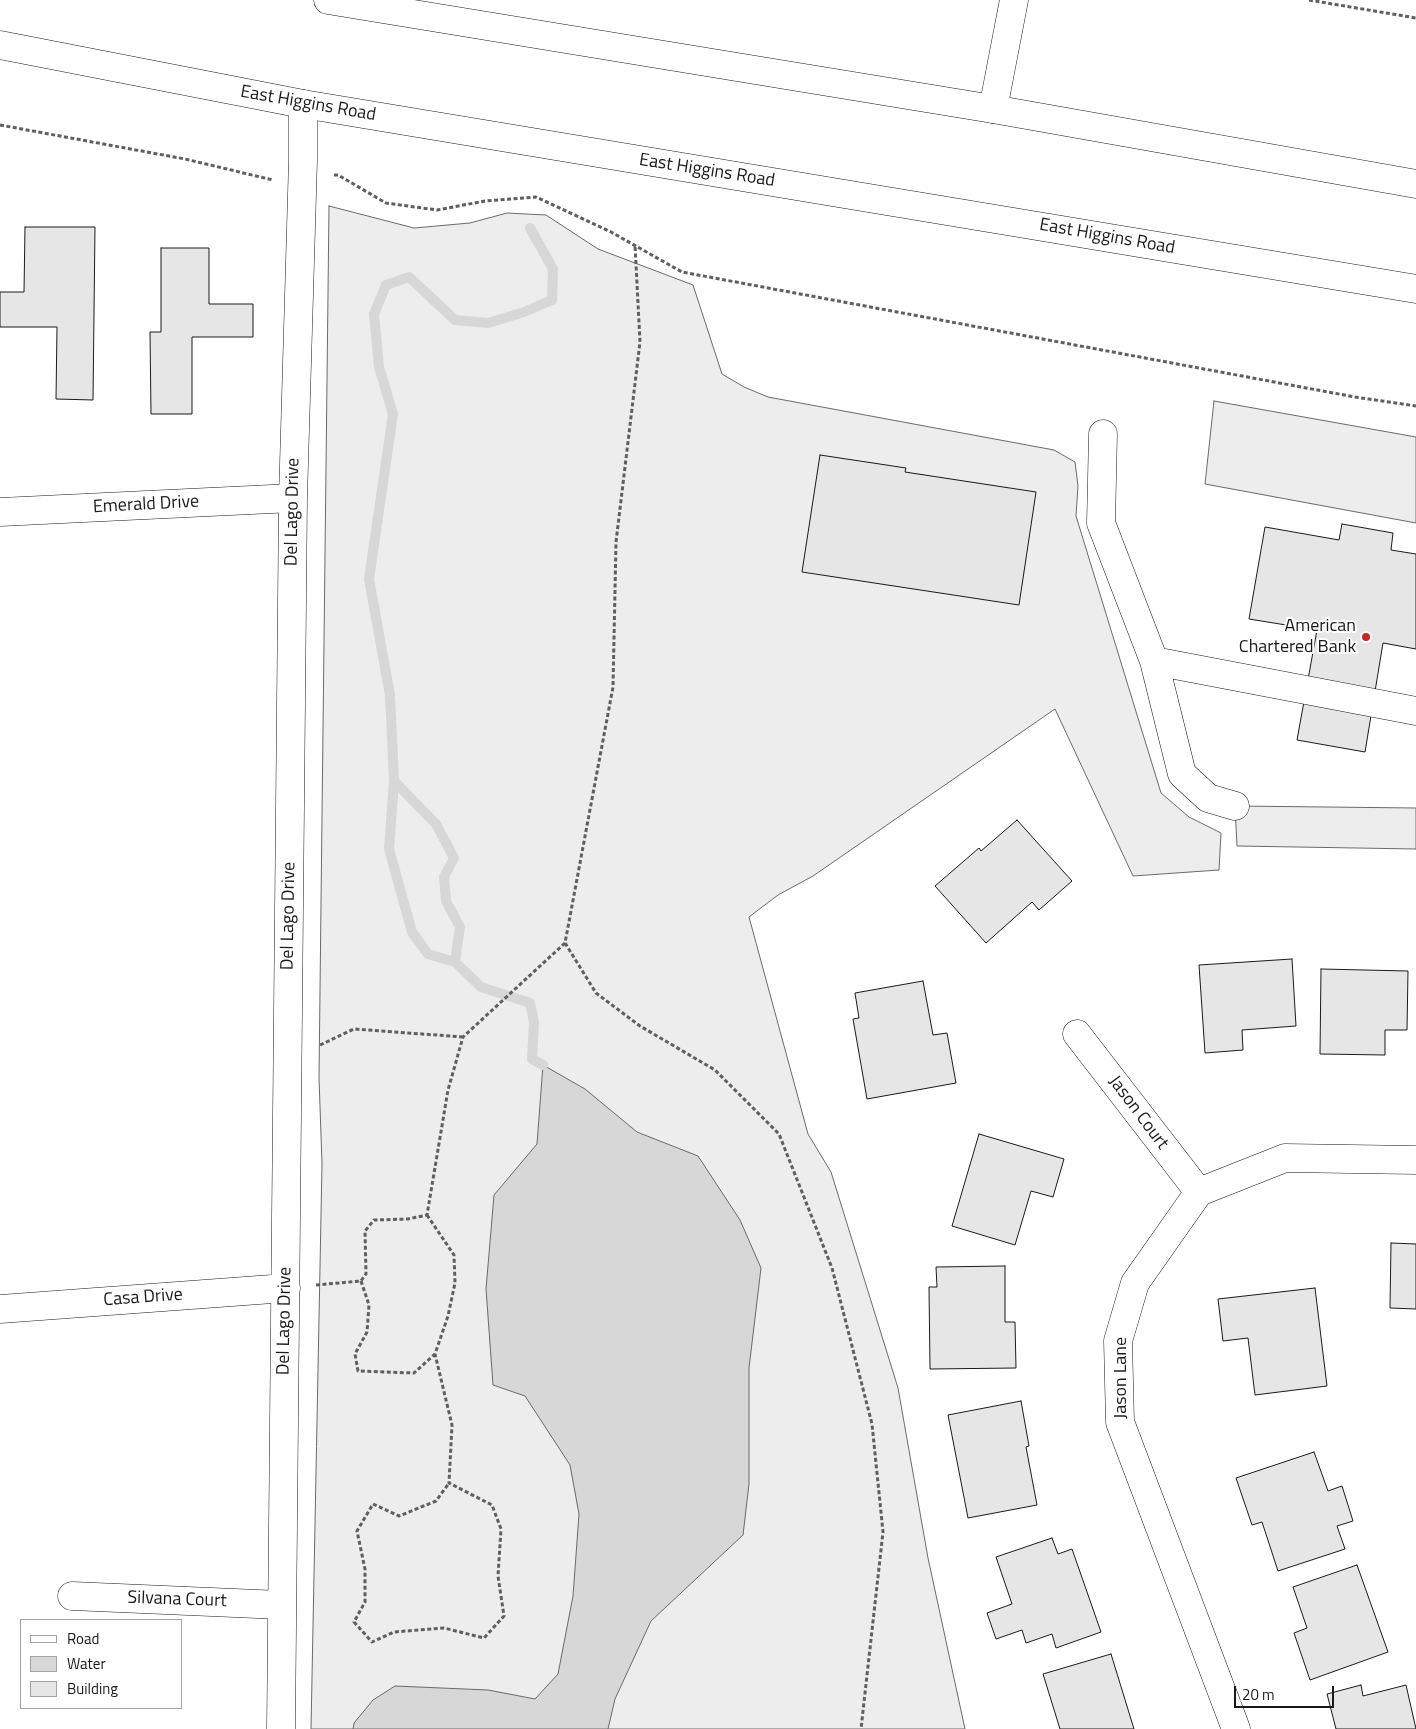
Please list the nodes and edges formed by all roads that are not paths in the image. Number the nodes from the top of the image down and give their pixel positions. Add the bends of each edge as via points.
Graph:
1 (328, 0) edge
2 (1014, 0) edge
3 (0, 45) edge
4 (303, 104) junction
5 (993, 108) junction
6 (1416, 184) edge
7 (1416, 289) edge
8 (1102, 434) dead end
9 (293, 498) junction
10 (0, 512) edge
11 (1154, 661) junction
12 (1416, 712) edge
13 (1236, 806) dead end
14 (1077, 1034) dead end
15 (1416, 1160) edge
16 (1199, 1192) junction
17 (286, 1288) junction
18 (0, 1309) edge
19 (72, 1596) dead end
20 (281, 1604) junction
21 (280, 1729) edge
22 (1236, 1729) edge

1 - 5 street
2 - 5 street
3 - 4 street, East Higgins Road
4 - 7 street, East Higgins Road
4 - 9 street, Del Lago Drive
5 - 6 street
8 - 11 street via 1101,523
9 - 10 street, Emerald Drive
9 - 17 street, Del Lago Drive
11 - 12 street
11 - 13 street via 1182,774 1208,798
14 - 16 street, Jason Court
15 - 16 street via 1285,1158
16 - 22 street, Jason Lane via 1135,1283 1118,1341 1120,1422
17 - 18 street, Casa Drive
17 - 20 street, Del Lago Drive
19 - 20 street, Silvana Court
20 - 21 street, Del Lago Drive

